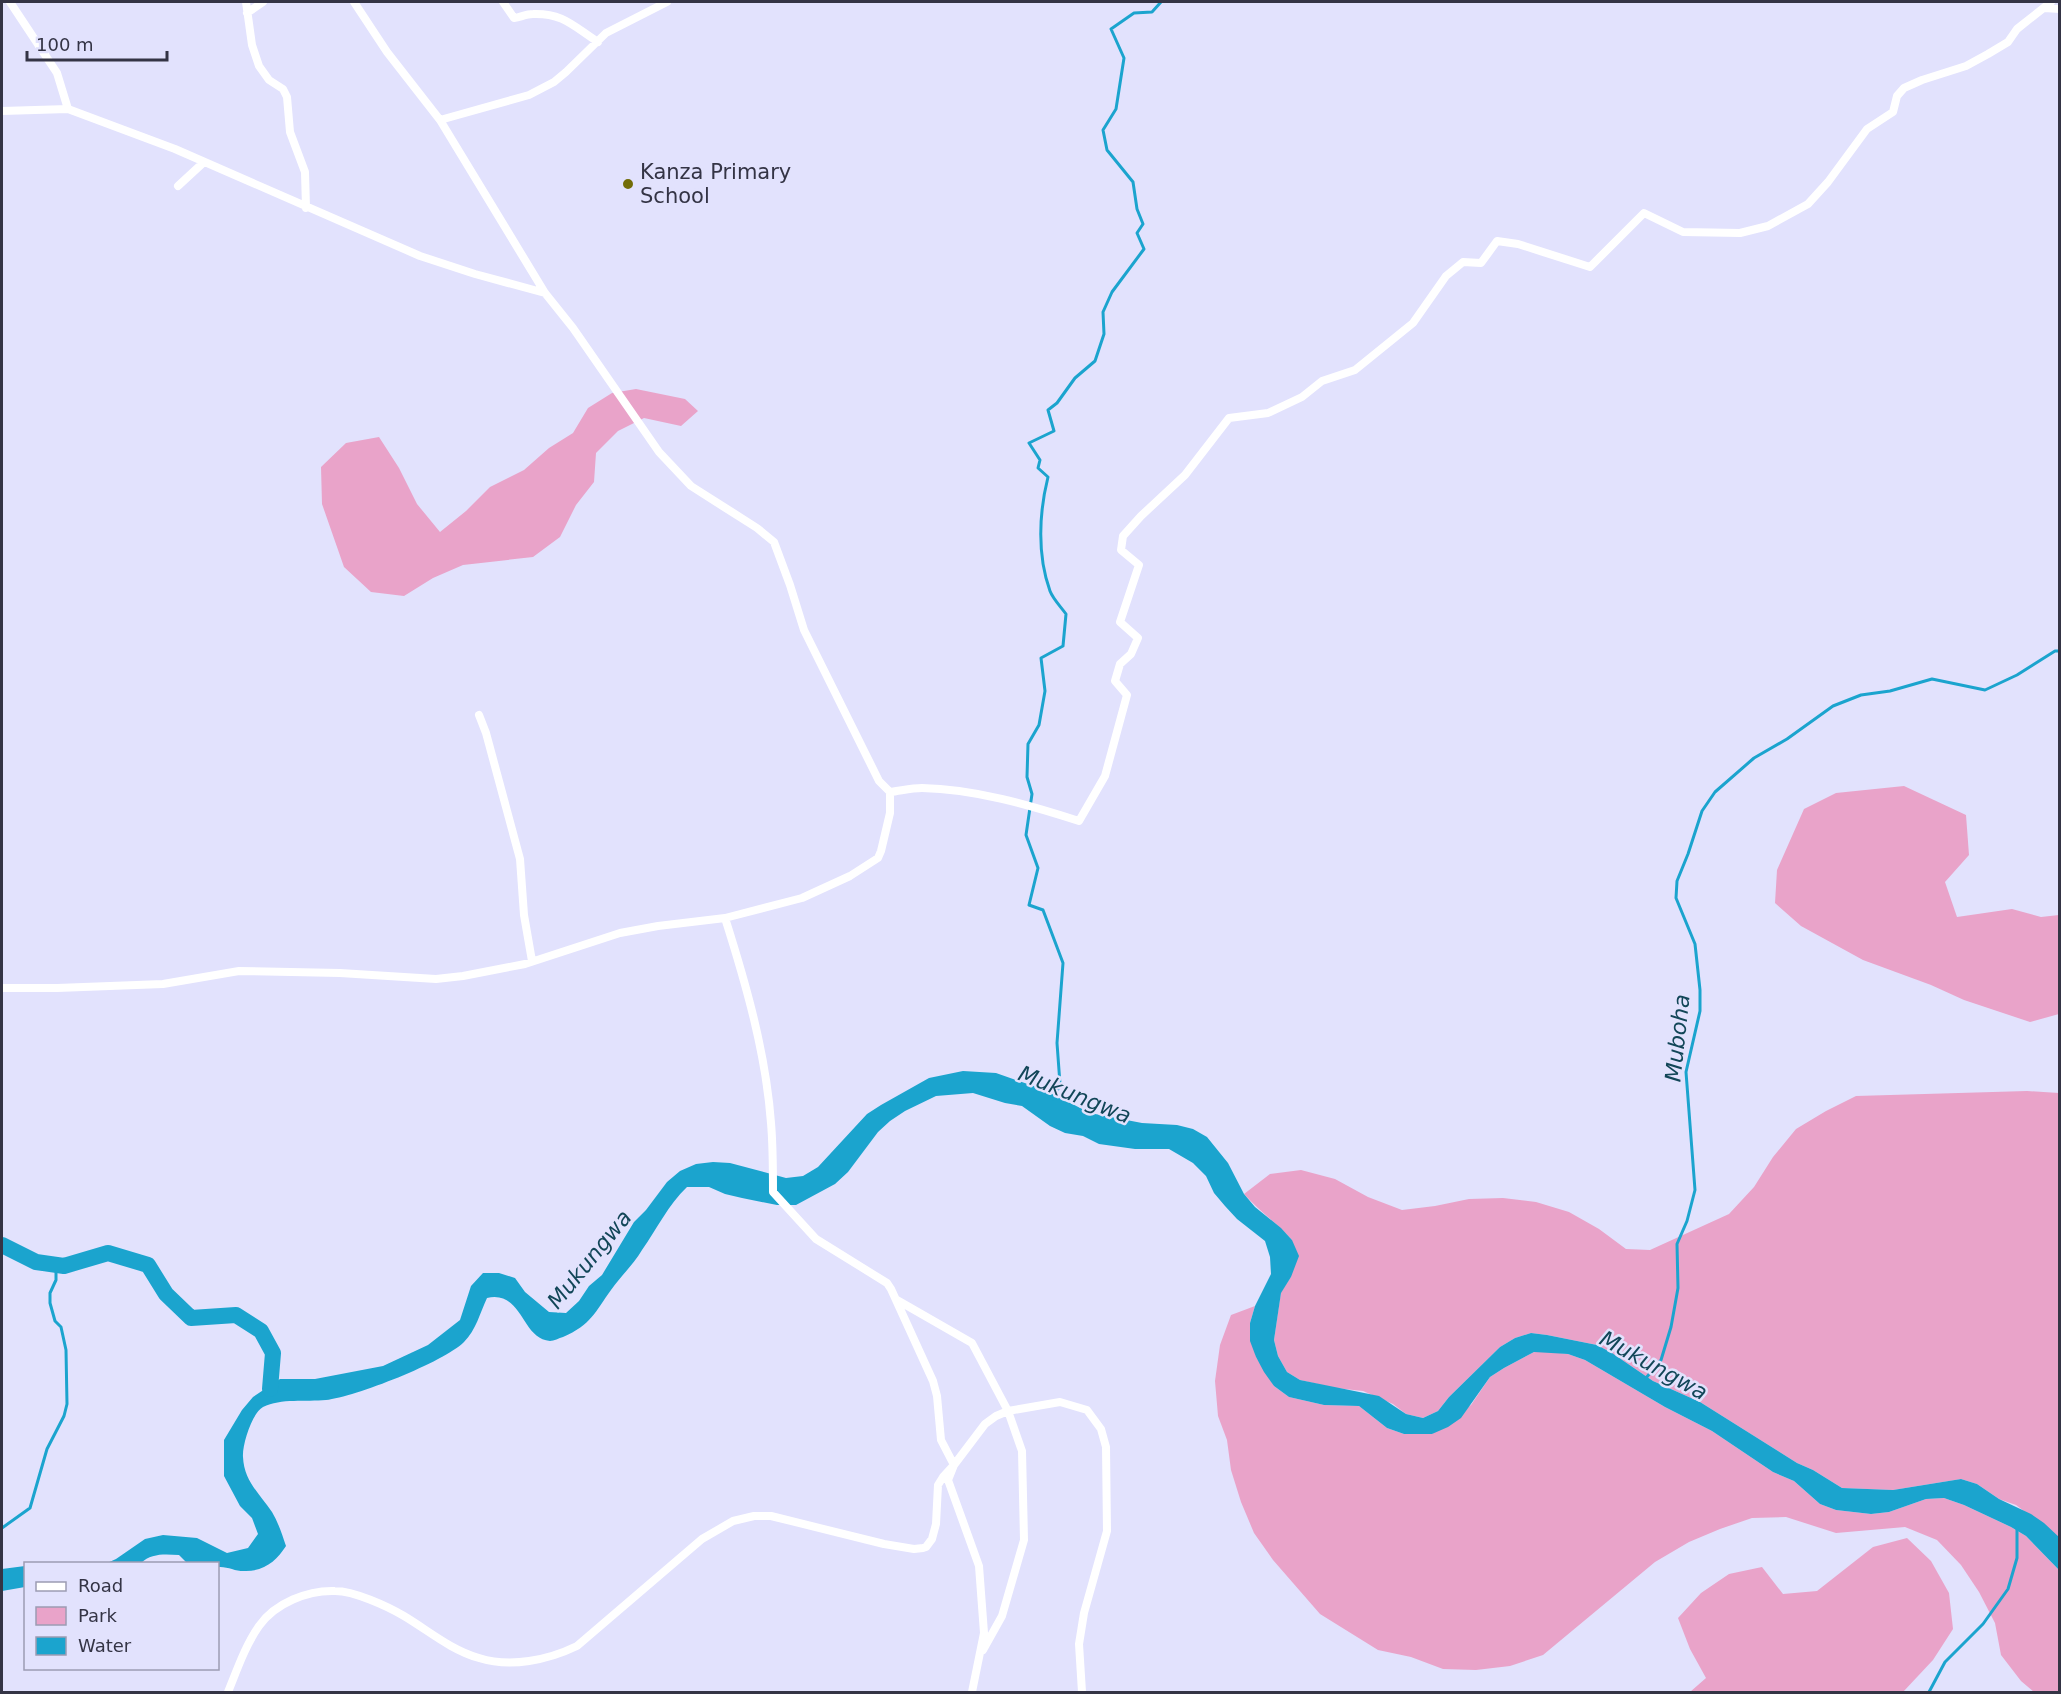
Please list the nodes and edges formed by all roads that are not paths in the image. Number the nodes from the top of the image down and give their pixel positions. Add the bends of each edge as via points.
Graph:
1 (10, 2) edge
2 (246, 2) edge
3 (263, 2) edge
4 (354, 2) edge
5 (503, 2) edge
6 (667, 2) edge
7 (2051, 2) edge
8 (2044, 8) junction
9 (2060, 9) edge
10 (247, 13) junction
11 (597, 42) junction
12 (68, 109) junction
13 (2, 111) edge
14 (440, 120) junction
15 (204, 162) junction
16 (178, 186) dead end
17 (306, 207) junction
18 (545, 293) junction
19 (479, 715) dead end
20 (890, 792) junction
21 (725, 918) junction
22 (532, 961) junction
23 (2, 988) edge
24 (896, 1300) junction
25 (1008, 1411) junction
26 (954, 1465) junction
27 (978, 1661) junction
28 (228, 1692) edge
29 (972, 1692) edge
30 (1082, 1692) edge

1 - 12 street via 57,73
2 - 10 street
3 - 10 street
4 - 14 street
5 - 11 street via 514,18 551,14
6 - 11 street via 606,33
7 - 8 street
8 - 9 street
8 - 20 street via 2017,29 2008,42 1988,54 1904,88 1897,96 1893,112 1867,129 1808,204 1768,226 1740,233 1683,232 1644,213 1590,267 1497,241 1481,263 1463,262 1446,276 1413,323 1355,370 1322,381 1302,397 1268,413 1229,418 1185,475 1124,536 1121,550 1139,565 1120,622 1138,638 1131,654 1120,664 1115,681 1127,695 1105,776 1079,821 1030,805 963,792 921,788
10 - 17 street via 259,66 269,80 285,90 291,139 305,172
11 - 14 street via 554,82 530,95
12 - 13 street
12 - 15 street
14 - 18 street
15 - 16 street
15 - 17 street
17 - 18 street via 420,256
18 - 20 street via 684,481 774,542 807,638 879,781
19 - 22 street via 520,859
20 - 21 street via 884,845 872,863 802,898
21 - 22 street via 620,933
21 - 24 street via 740,965 766,1082 772,1124 773,1192 816,1239 887,1283
22 - 23 street via 436,979 340,972 239,971 163,984
24 - 25 street via 972,1343
24 - 26 street via 933,1381 941,1440
25 - 26 street via 985,1424
25 - 27 street via 1022,1451 1024,1540 1002,1616
25 - 30 street via 1060,1402 1087,1410 1101,1429 1106,1447 1107,1532 1082,1623
26 - 27 street via 948,1480 979,1566 984,1633
26 - 28 street via 938,1485 936,1524 926,1547 884,1544 771,1516 733,1521 702,1539 577,1646 562,1653 507,1664 457,1650 401,1614 360,1596 336,1590 298,1597 260,1624
27 - 29 street

